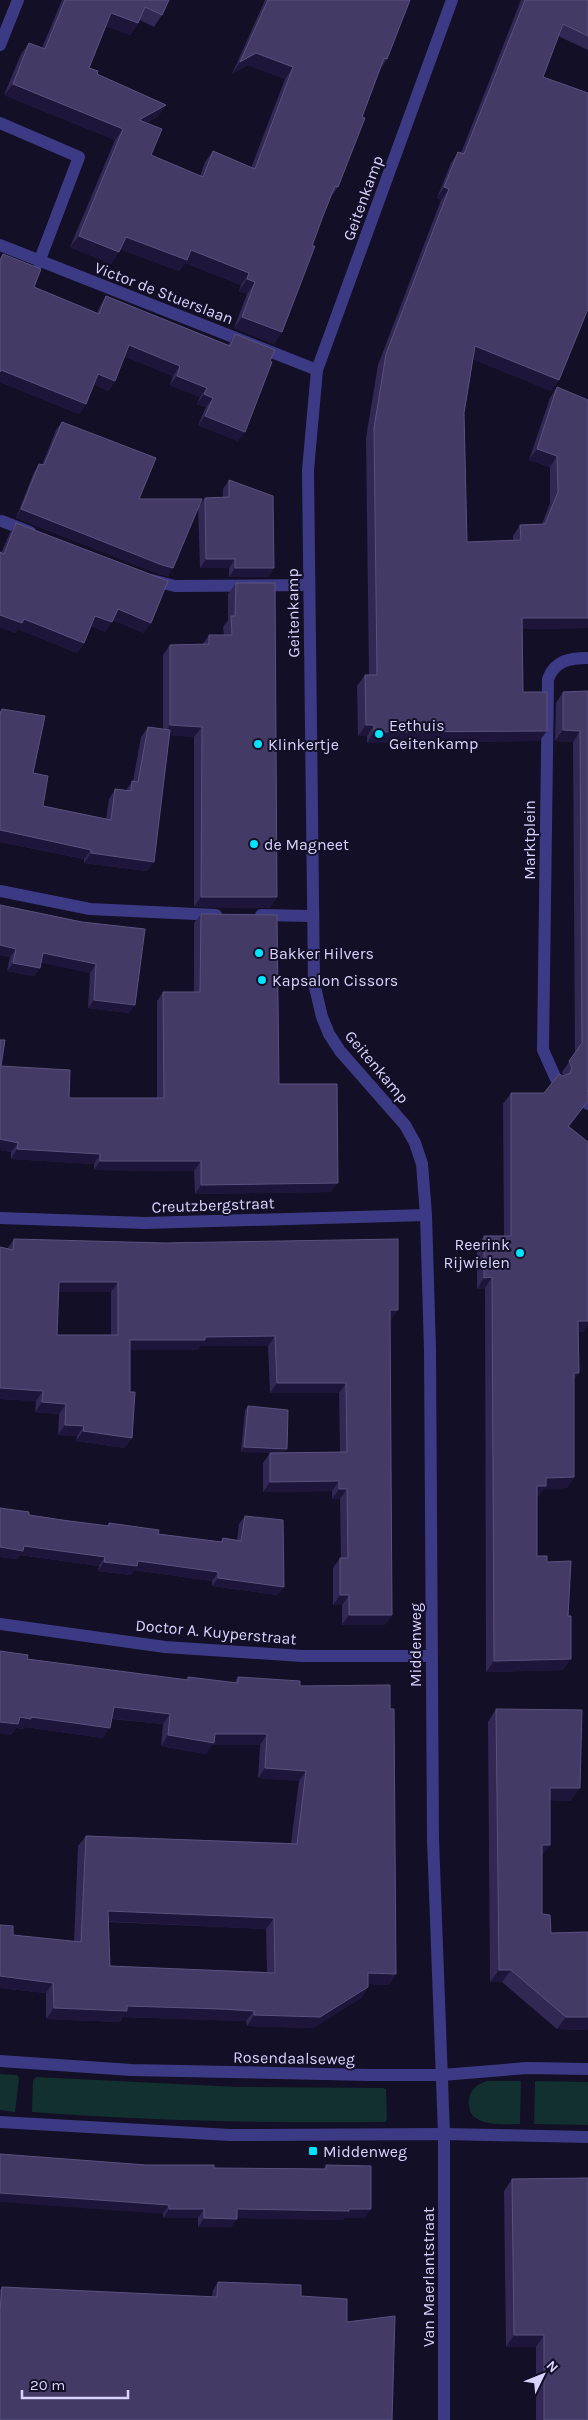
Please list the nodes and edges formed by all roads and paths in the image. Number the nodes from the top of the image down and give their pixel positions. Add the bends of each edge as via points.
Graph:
1 (18, 0) edge
2 (452, 0) edge
3 (0, 45) edge
4 (0, 123) edge
5 (0, 244) edge
6 (40, 262) junction
7 (317, 370) junction
8 (2, 521) dead end
9 (38, 535) edge
10 (136, 574) edge
11 (309, 585) junction
12 (588, 658) edge
13 (0, 891) edge
14 (225, 915) edge
15 (244, 915) edge
16 (312, 916) junction
17 (556, 1079) edge
18 (426, 1215) junction
19 (0, 1218) edge
20 (0, 1624) edge
21 (431, 1656) junction
22 (0, 2061) edge
23 (588, 2069) edge
24 (442, 2075) junction
25 (0, 2122) edge
26 (444, 2134) junction
27 (588, 2137) edge
28 (444, 2420) edge

1 - 3 street
2 - 7 street, Geitenkamp
4 - 6 street via 80,157
5 - 6 street, Victor de Stuerslaan
6 - 7 street, Victor de Stuerslaan
7 - 11 street, Geitenkamp via 308,470
8 - 9 street
10 - 11 street via 175,586
11 - 16 street, Geitenkamp
12 - 17 street, Marktplein via 564,660 548,679 543,1050
13 - 14 street via 90,909
15 - 16 street
16 - 18 street, Geitenkamp via 314,983 322,1017 340,1051 405,1125 415,1144 422,1164
18 - 19 street, Creutzbergstraat via 145,1223
18 - 21 street, Middenweg
20 - 21 street, Doctor A. Kuyperstraat via 165,1647 302,1656
21 - 24 street, Middenweg via 433,1839
22 - 24 street, Rosendaalseweg via 131,2070
23 - 24 street, Rosendaalseweg via 528,2068
24 - 26 street, Middenweg
25 - 26 street via 230,2135
26 - 27 street
26 - 28 street, Van Maerlantstraat

